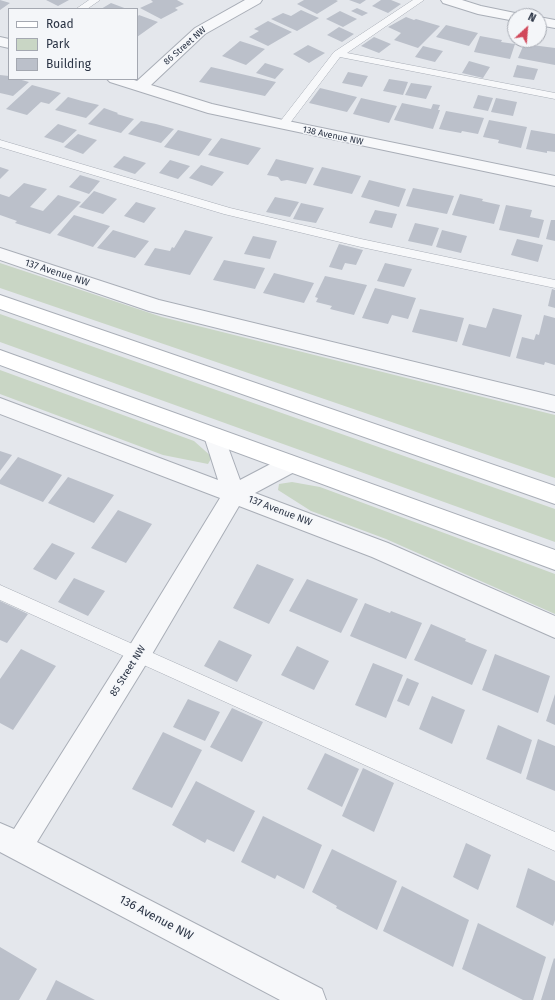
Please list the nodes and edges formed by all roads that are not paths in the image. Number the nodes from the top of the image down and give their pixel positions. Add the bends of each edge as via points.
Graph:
1 (95, 0) edge
2 (255, 0) edge
3 (419, 0) edge
4 (448, 0) edge
5 (83, 8) edge
6 (507, 15) edge
7 (338, 54) junction
8 (118, 80) edge
9 (140, 87) junction
10 (555, 96) edge
11 (283, 126) junction
12 (0, 143) edge
13 (555, 181) edge
14 (0, 254) edge
15 (555, 284) edge
16 (0, 302) edge
17 (0, 357) edge
18 (555, 404) edge
19 (0, 406) edge
20 (214, 436) junction
21 (290, 464) junction
22 (234, 494) junction
23 (555, 495) edge
24 (555, 560) edge
25 (0, 592) edge
26 (555, 627) edge
27 (139, 653) junction
28 (10, 842) edge
29 (555, 842) edge
30 (311, 1000) edge

1 - 5 lane
2 - 9 street, 86 Street NW via 200,31
3 - 7 lane
4 - 6 street via 478,10
7 - 10 lane
7 - 11 lane
8 - 9 street, 138 Avenue NW
9 - 11 street, 138 Avenue NW via 208,108
11 - 13 street, 138 Avenue NW
12 - 15 lane via 228,211 361,243
14 - 18 street, 137 Avenue NW via 156,306
16 - 23 main road
17 - 20 main road
19 - 22 street, 137 Avenue NW
20 - 21 main road
20 - 22 street
21 - 22 street
21 - 24 main road
22 - 26 street, 137 Avenue NW via 380,550
22 - 27 street, 85 Street NW
25 - 27 lane
27 - 28 street, 85 Street NW
27 - 29 lane
28 - 30 street, 136 Avenue NW

